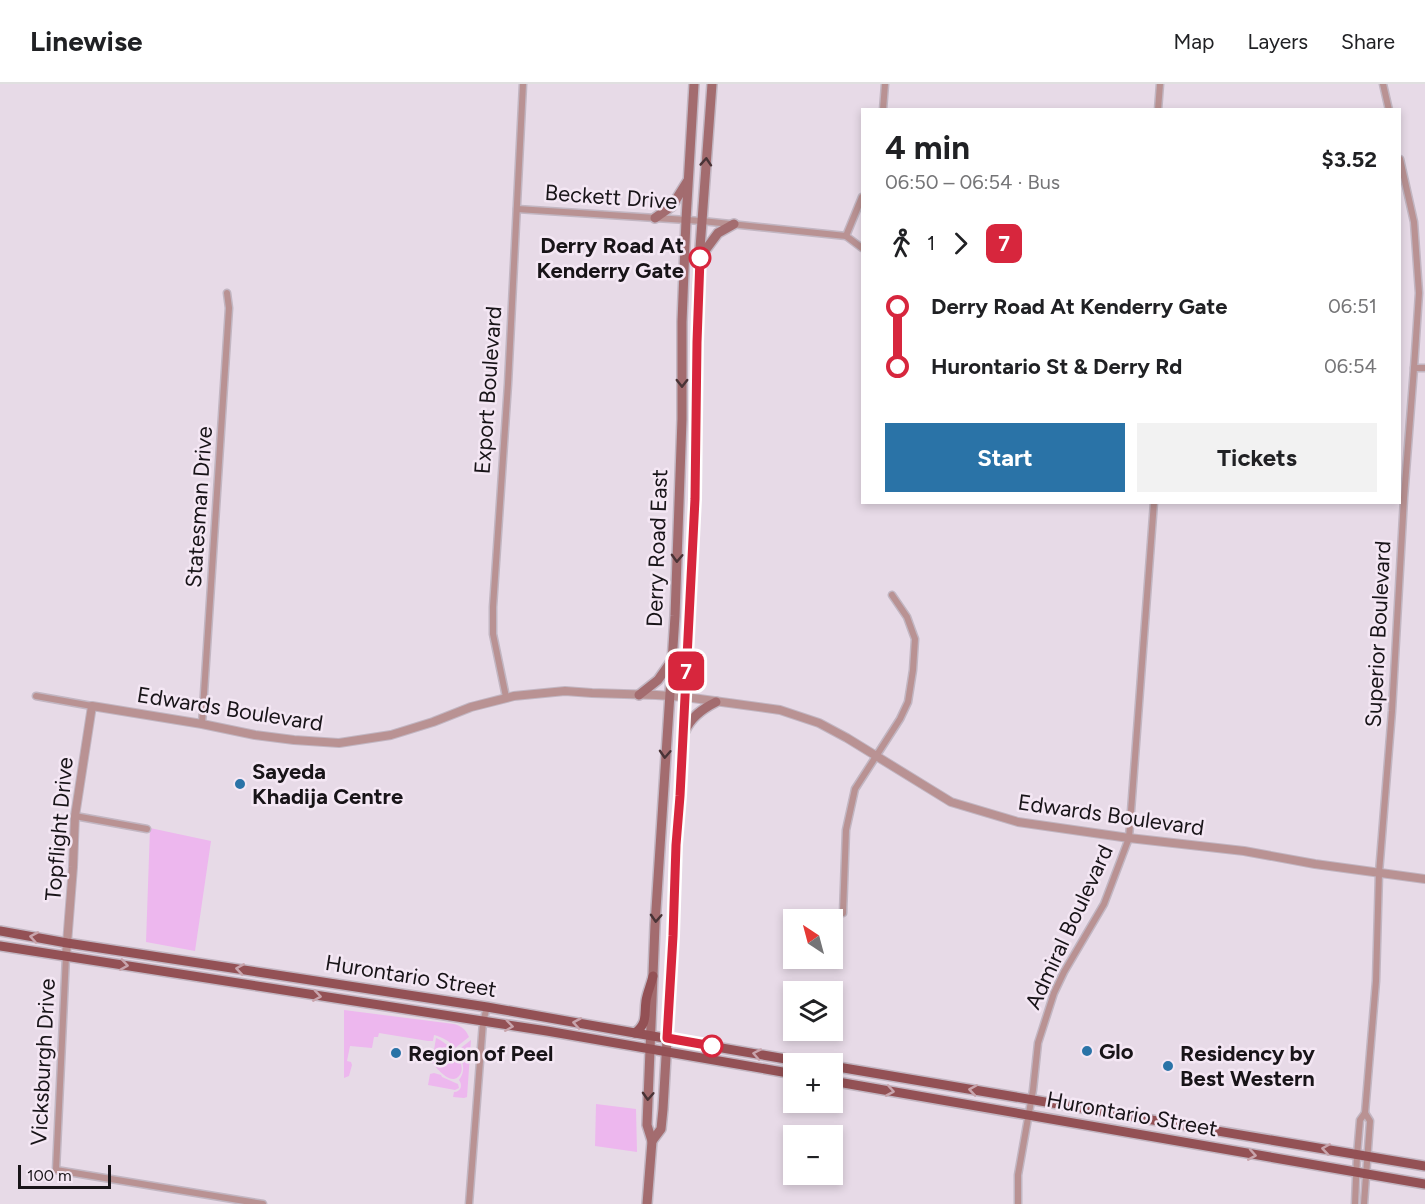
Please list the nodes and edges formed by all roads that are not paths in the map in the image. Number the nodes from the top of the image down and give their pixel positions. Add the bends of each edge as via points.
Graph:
1 (523, 84) edge
2 (694, 84) edge
3 (712, 84) edge
4 (885, 84) edge
5 (1160, 84) edge
6 (1383, 84) edge
7 (883, 108) edge
8 (1158, 108) edge
9 (1389, 108) edge
10 (1401, 164) edge
11 (688, 179) junction
12 (861, 199) edge
13 (517, 209) junction
14 (655, 218) junction
15 (686, 220) junction
16 (702, 221) junction
17 (734, 224) junction
18 (846, 236) junction
19 (861, 247) edge
20 (700, 258) junction
21 (227, 293) dead end
22 (683, 304) junction
23 (698, 304) junction
24 (682, 354) junction
25 (697, 354) junction
26 (1414, 368) junction
27 (1425, 368) edge
28 (1154, 504) edge
29 (676, 578) junction
30 (691, 579) junction
31 (892, 595) dead end
32 (675, 616) junction
33 (688, 617) junction
34 (672, 661) junction
35 (639, 694) junction
36 (36, 696) dead end
37 (669, 696) junction
38 (506, 697) junction
39 (685, 697) junction
40 (716, 702) junction
41 (92, 706) junction
42 (202, 724) junction
43 (682, 736) junction
44 (877, 756) junction
45 (75, 816) junction
46 (147, 829) dead end
47 (1129, 838) junction
48 (1380, 873) junction
49 (1425, 879) edge
50 (843, 913) dead end
51 (0, 931) edge
52 (67, 943) junction
53 (0, 946) edge
54 (66, 956) junction
55 (653, 976) junction
56 (487, 1007) junction
57 (483, 1022) junction
58 (635, 1033) junction
59 (651, 1036) junction
60 (667, 1038) junction
61 (651, 1049) junction
62 (667, 1052) junction
63 (783, 1058) edge
64 (843, 1068) edge
65 (783, 1072) edge
66 (843, 1083) edge
67 (1030, 1099) junction
68 (1365, 1113) junction
69 (1029, 1115) junction
70 (652, 1141) junction
71 (1357, 1155) junction
72 (1367, 1156) junction
73 (1425, 1166) edge
74 (1361, 1174) junction
75 (1425, 1184) edge
76 (263, 1204) edge
77 (469, 1204) edge
78 (647, 1204) edge
79 (1018, 1204) edge
80 (1355, 1204) edge
81 (1364, 1204) edge

1 - 13 street, Export Boulevard
2 - 11 main road, Derry Road East
16 -> 3 main road, Derry Road East
4 - 7 street
5 - 8 street
6 - 9 street
10 - 26 street, Superior Boulevard via 1416,235 1419,293
11 - 14 main road via 672,206
11 - 15 main road, Derry Road East
12 - 18 street
13 - 14 street, Beckett Drive
13 - 38 street, Export Boulevard via 493,606 493,634
14 - 15 street, Beckett Drive
15 - 16 street, Beckett Drive
15 - 22 main road, Derry Road East
16 - 17 street, Beckett Drive
16 - 20 main road, Derry Road East
17 - 18 street, Beckett Drive
17 - 20 main road via 718,232
18 - 19 street
20 - 23 main road, Derry Road East
21 - 42 street, Statesman Drive via 230,308
22 - 23 main road
22 - 24 main road, Derry Road East
23 - 25 main road, Derry Road East
24 - 25 main road
24 -> 29 main road, Derry Road East
25 - 30 main road, Derry Road East
26 - 27 street
26 - 48 street, Superior Boulevard
28 - 47 street, Admiral Boulevard
29 - 30 main road
29 - 32 main road, Derry Road East
30 - 33 main road, Derry Road East
31 - 44 street via 907,617 915,639 913,670 908,702
32 - 33 main road
32 - 34 main road, Derry Road East
33 - 39 main road, Derry Road East
34 - 35 main road via 658,680
34 - 37 main road, Derry Road East
35 - 37 street, Edwards Boulevard
35 - 38 street, Edwards Boulevard via 565,691
36 - 41 street, Edwards Boulevard
37 - 39 street, Edwards Boulevard
37 -> 55 main road, Derry Road East
38 - 42 street, Edwards Boulevard via 391,735 351,742 294,740
39 - 40 street, Edwards Boulevard
39 - 43 main road, Derry Road East
40 - 43 main road via 693,718
40 - 44 street, Edwards Boulevard via 780,710 819,723
41 - 42 street, Edwards Boulevard
41 - 45 street, Topflight Drive
43 - 60 main road, Derry Road East
44 - 47 street, Edwards Boulevard via 960,805 1029,825
44 - 50 street via 855,789 846,830
45 - 46 street
45 - 52 street, Topflight Drive
47 - 48 street, Edwards Boulevard via 1244,851
47 - 67 street, Admiral Boulevard via 1104,904 1054,993 1038,1043
48 - 49 street, Edwards Boulevard
48 - 68 street, Superior Boulevard
52 -> 51 main road, Hurontario Street
52 - 54 street, Topflight Drive
56 -> 52 main road, Hurontario Street
53 - 54 main road, Hurontario Street
54 -> 57 main road, Hurontario Street
54 - 76 street, Vicksburgh Drive via 56,1170
55 - 58 main road via 645,1021
55 - 59 main road, Derry Road East
56 - 57 street
58 -> 56 main road, Hurontario Street
57 -> 61 main road, Hurontario Street
57 - 77 street
58 - 59 main road, Hurontario Street
59 - 60 main road, Hurontario Street
59 - 61 main road, Derry Road East
60 - 62 main road, Derry Road East
63 -> 60 main road, Hurontario Street
61 - 62 main road, Hurontario Street
61 -> 70 main road, Derry Road East via 647,1125
62 - 65 main road, Hurontario Street
62 - 70 main road, Derry Road East via 661,1129
67 -> 64 main road, Hurontario Street
66 -> 69 main road, Hurontario Street
67 - 69 street, Admiral Boulevard
71 -> 67 main road, Hurontario Street
68 - 71 street, Superior Boulevard via 1360,1120
68 - 72 street, Superior Boulevard via 1370,1121
69 -> 74 main road, Hurontario Street
69 - 79 street, Admiral Boulevard via 1018,1175
70 - 78 main road
71 - 72 main road, Hurontario Street
71 - 74 street, Superior Boulevard
72 - 73 main road, Hurontario Street
72 - 74 street, Superior Boulevard
74 - 75 main road, Hurontario Street
74 - 80 street
74 - 81 street

